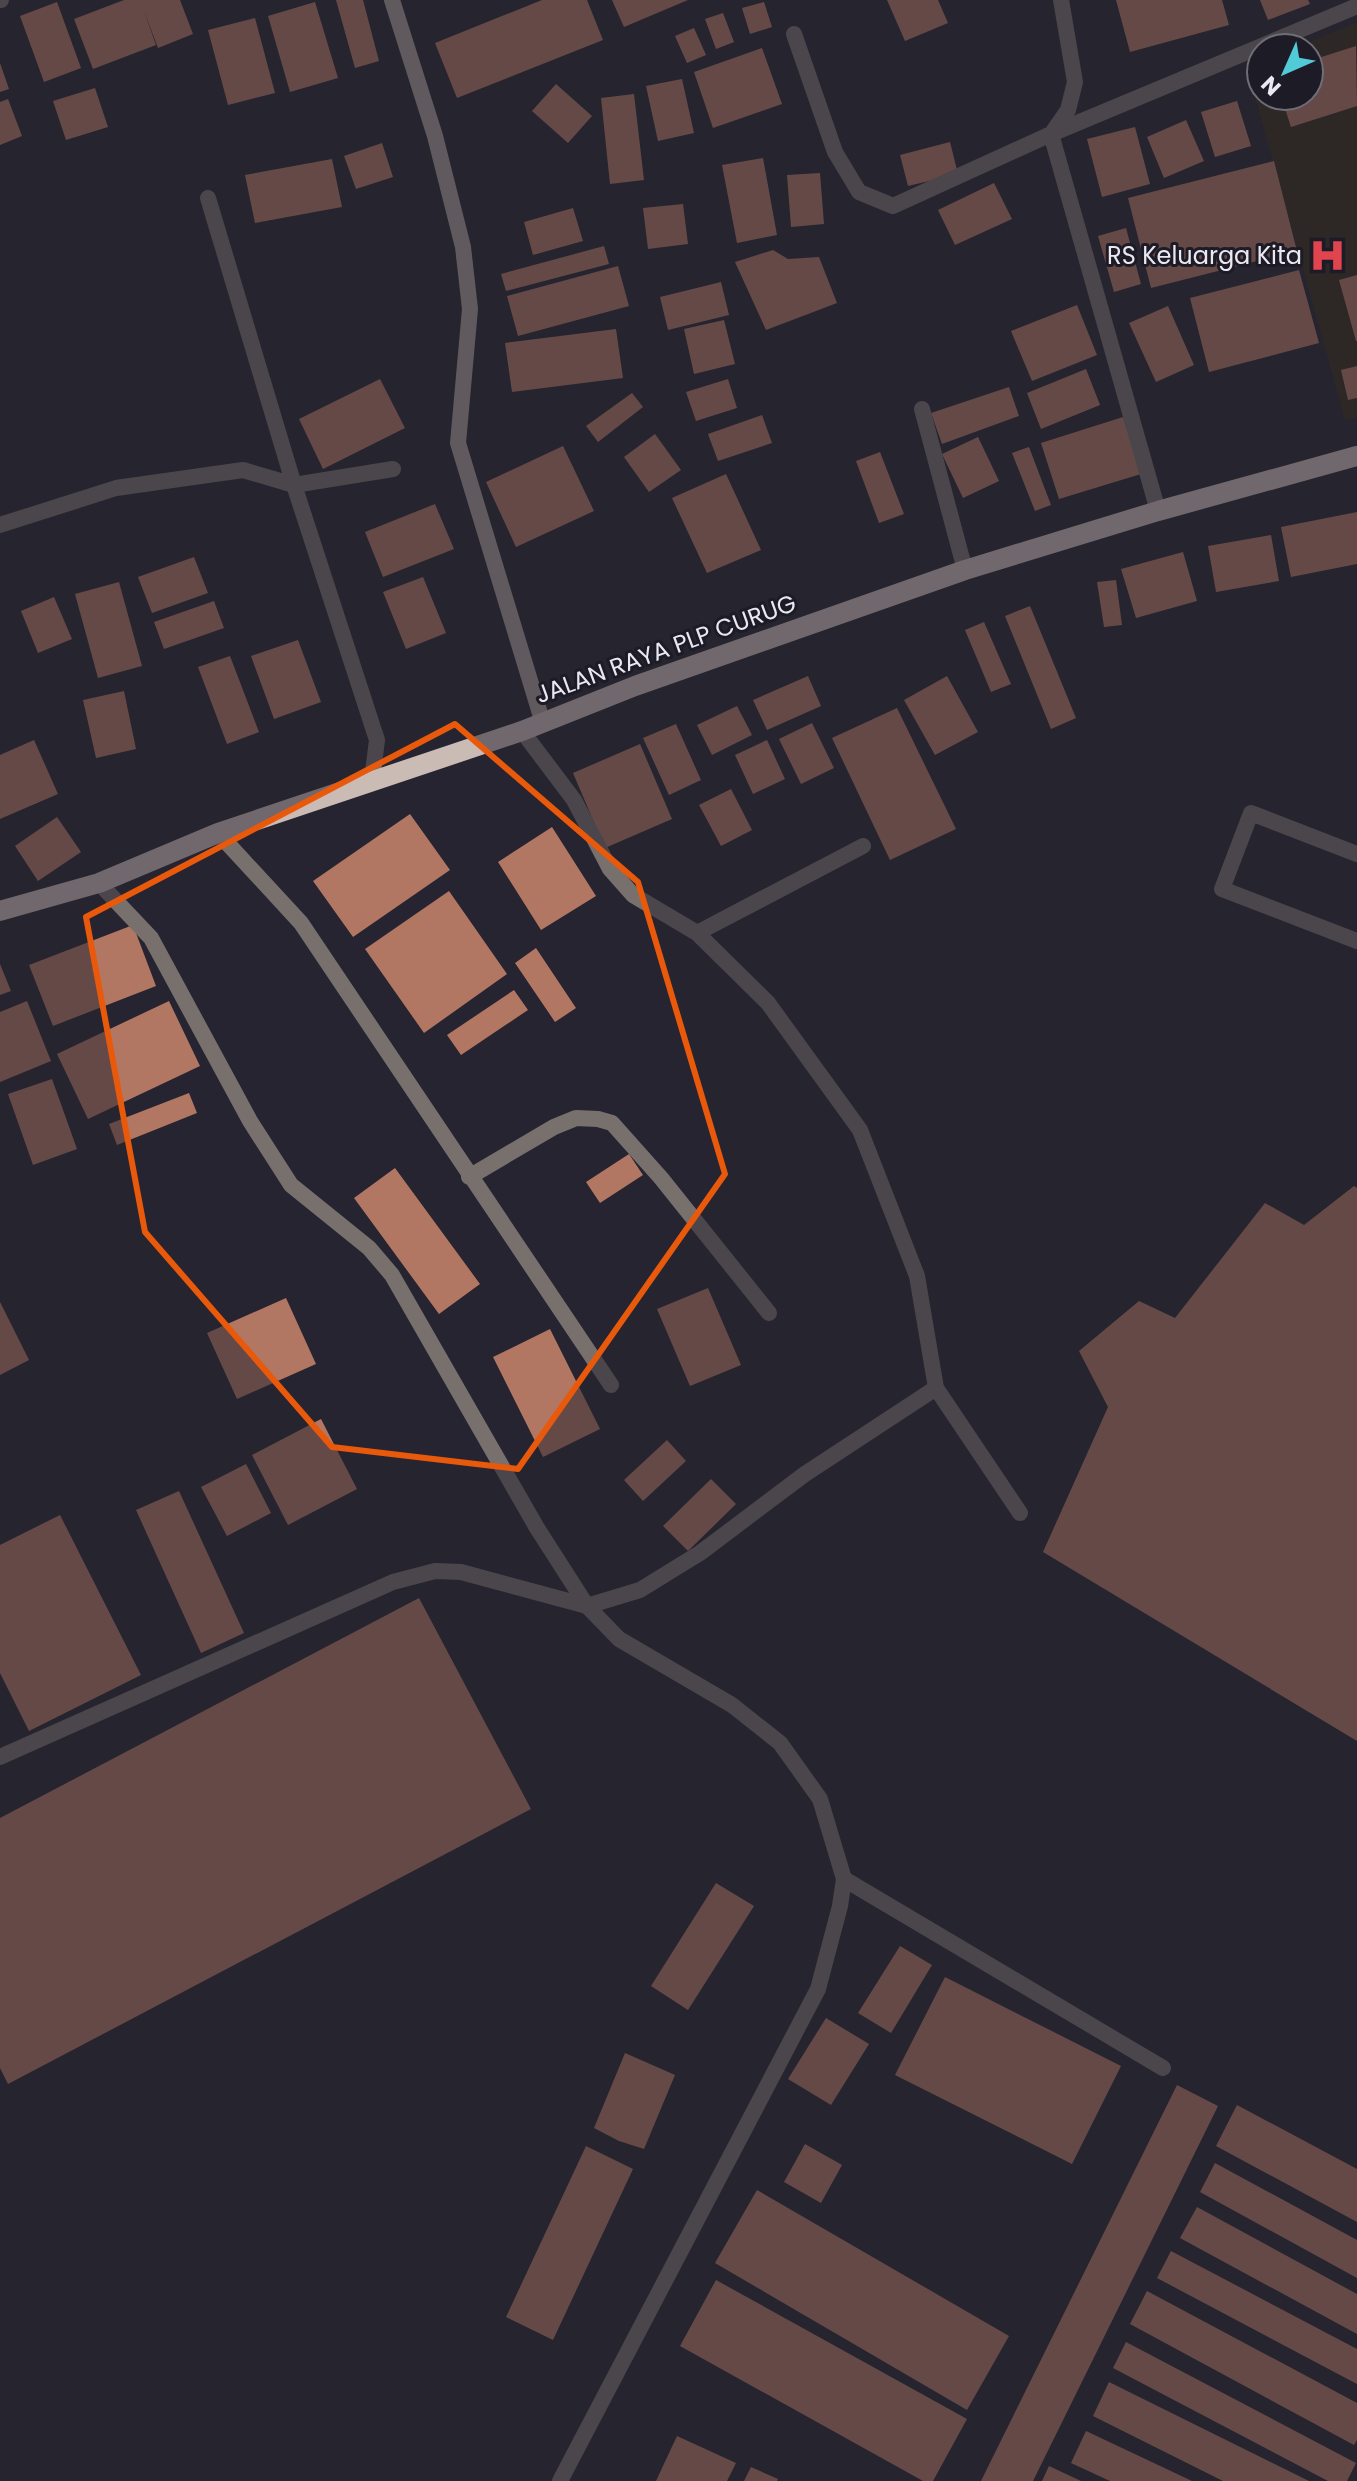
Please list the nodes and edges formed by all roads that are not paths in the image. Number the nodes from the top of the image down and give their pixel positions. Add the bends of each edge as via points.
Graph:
1 (392, 0) edge
2 (1061, 0) edge
3 (1357, 6) edge
4 (794, 34) dead end
5 (1051, 134) junction
6 (208, 198) dead end
7 (922, 409) dead end
8 (1357, 456) edge
9 (393, 469) dead end
10 (294, 485) junction
11 (1158, 511) junction
12 (0, 525) edge
13 (965, 570) junction
14 (542, 720) junction
15 (522, 731) junction
16 (372, 780) junction
17 (218, 833) junction
18 (863, 846) dead end
19 (1357, 854) edge
20 (99, 883) junction
21 (0, 911) edge
22 (697, 933) junction
23 (1357, 941) edge
24 (469, 1177) junction
25 (769, 1313) dead end
26 (611, 1385) dead end
27 (936, 1388) junction
28 (1020, 1513) dead end
29 (587, 1606) junction
30 (0, 1757) edge
31 (844, 1879) junction
32 (1163, 2068) dead end
33 (560, 2481) edge

1 - 14 street via 463,247 470,309 458,443
2 - 5 street via 1075,82 1068,110
3 - 5 street
4 - 5 street via 835,152 859,192 893,206
5 - 11 street
6 - 10 street
7 - 13 street
8 - 11 main road, JALAN RAYA PLP CURUG
9 - 10 street
10 - 12 street via 243,470 116,488
10 - 16 street via 377,740
11 - 13 main road, JALAN RAYA PLP CURUG
13 - 14 main road, JALAN RAYA PLP CURUG
14 - 15 main road, JALAN RAYA PLP CURUG
15 - 16 main road, JALAN RAYA PLP CURUG
15 - 22 street via 574,800 610,869 633,895
16 - 17 main road, JALAN RAYA PLP CURUG
17 - 20 main road, JALAN RAYA PLP CURUG
17 - 24 street via 301,923
18 - 22 street
19 - 23 street via 1251,813 1222,889
20 - 21 main road, JALAN RAYA PLP CURUG
20 - 29 street via 151,938 250,1121 291,1185 369,1248 392,1275
22 - 27 street via 768,1003 860,1130 917,1276
24 - 25 street via 576,1118 612,1123
24 - 26 street
27 - 28 street
27 - 29 street via 805,1474 700,1553 640,1590
29 - 30 street via 461,1572 435,1571 393,1582
29 - 31 street via 619,1639 732,1705 780,1743 820,1799
31 - 32 street
31 - 33 street via 818,1989

